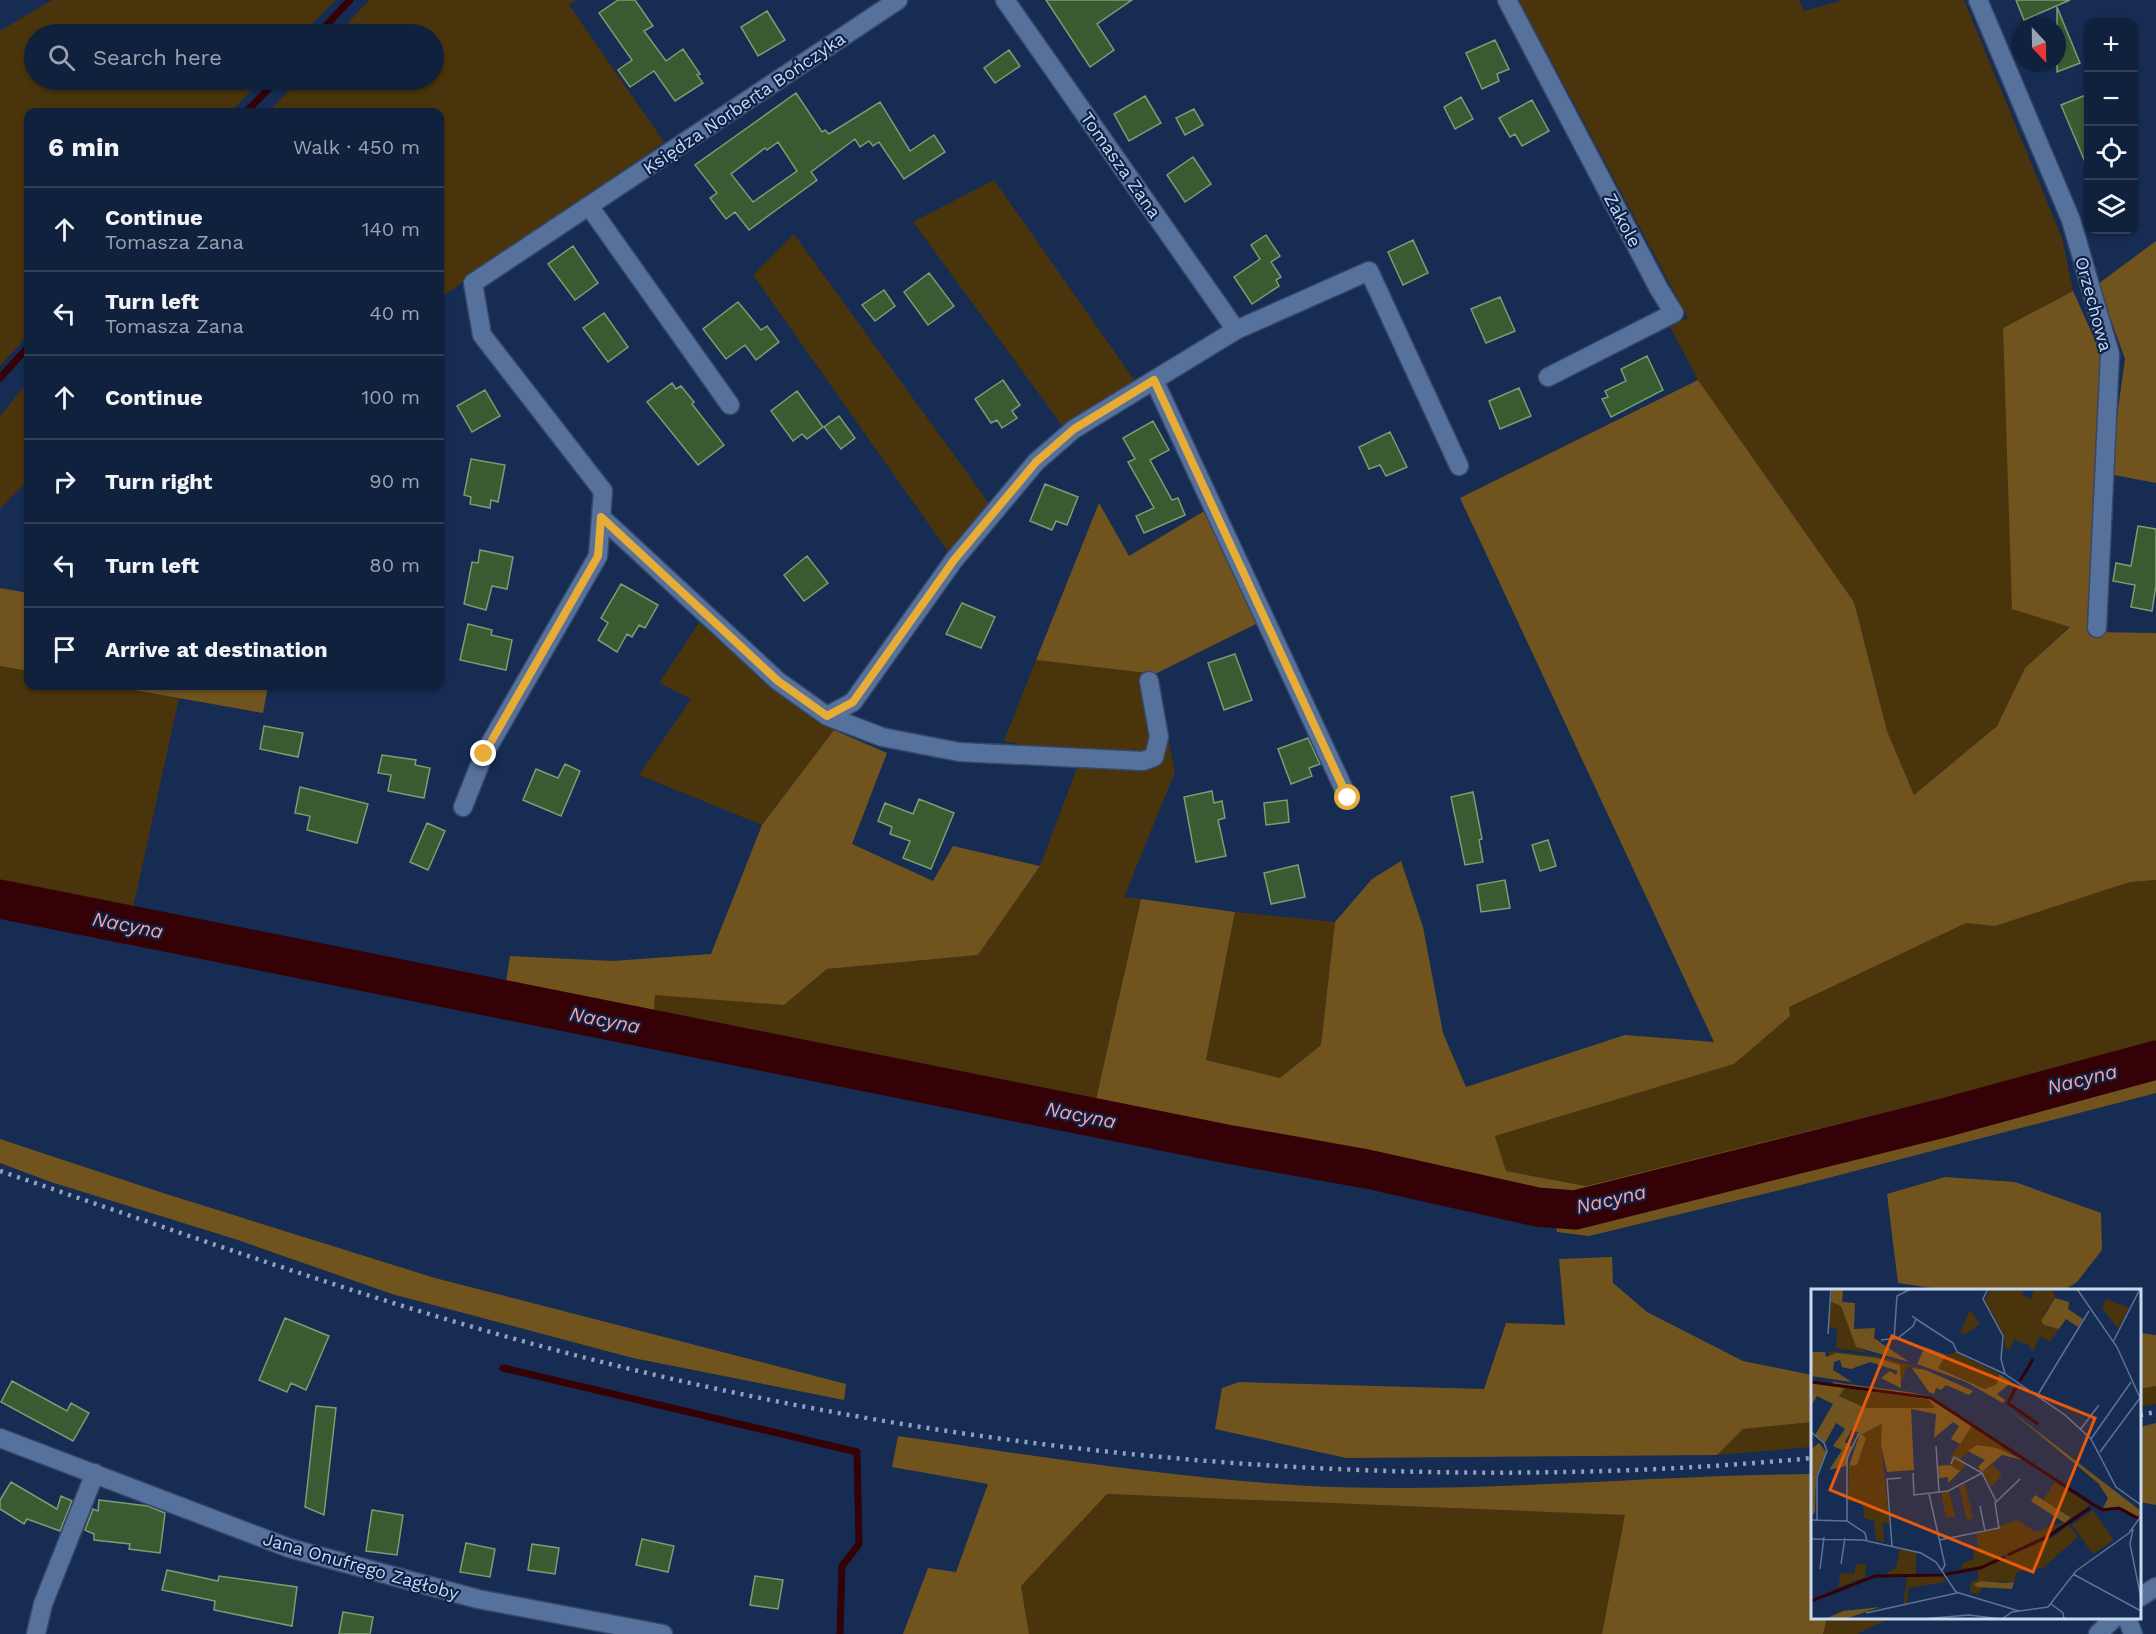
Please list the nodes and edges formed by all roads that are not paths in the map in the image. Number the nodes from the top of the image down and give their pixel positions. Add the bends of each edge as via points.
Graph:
1 (898, 0) edge
2 (1005, 0) edge
3 (1507, 0) edge
4 (1978, 0) edge
5 (589, 206) junction
6 (1236, 330) junction
7 (1548, 376) dead end
8 (1154, 380) junction
9 (730, 405) dead end
10 (1459, 466) dead end
11 (601, 517) junction
12 (2097, 628) dead end
13 (1149, 681) dead end
14 (827, 716) junction
15 (1348, 798) dead end
16 (463, 807) dead end
17 (0, 1438) edge
18 (95, 1473) junction
19 (2156, 1587) edge
20 (2141, 1596) edge
21 (2112, 1619) edge
22 (2128, 1619) edge
23 (615, 1629) edge
24 (36, 1634) edge
25 (663, 1634) edge
26 (2098, 1634) edge
27 (2133, 1634) edge

1 - 5 street, Księdza Norberta Bończyka
2 - 6 street, Tomasza Zana
3 - 7 street, Zakole via 1674,313
4 - 12 street, Orzechowa via 2071,219 2110,354
5 - 9 street
5 - 11 street, Księdza Norberta Bończyka via 473,284 482,334 603,491
6 - 8 street
6 - 10 street via 1369,271
8 - 14 street via 1074,429 1036,462 954,560 853,702
8 - 15 street
11 - 14 street via 778,681
11 - 16 street, Księdza Norberta Bończyka via 598,556 484,754
13 - 14 street via 1159,737 1154,757 1143,760 959,752 882,737
17 - 18 street, Jana Onufrego Zagłoby
18 - 23 street, Jana Onufrego Zagłoby via 289,1548 478,1599
18 - 24 street
19 - 20 street
21 - 26 street
22 - 27 street
23 - 25 street, Jana Onufrego Zagłoby

